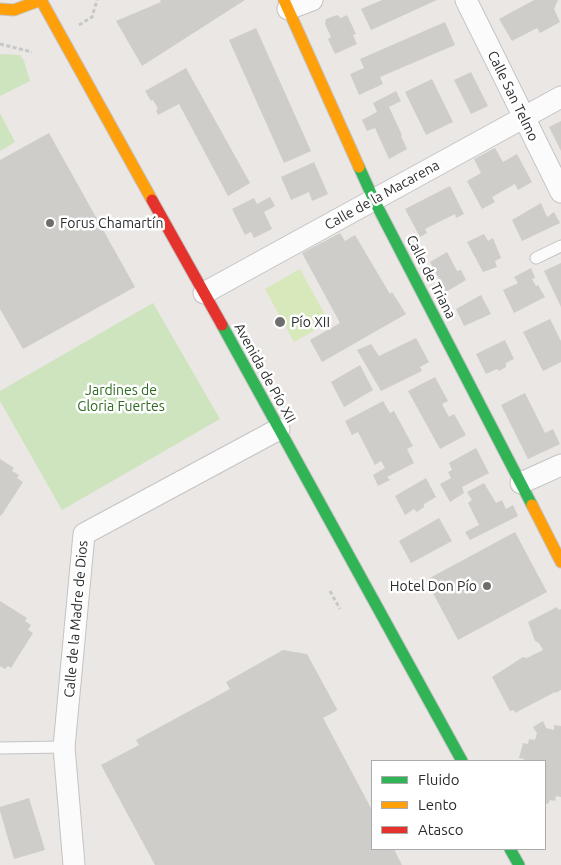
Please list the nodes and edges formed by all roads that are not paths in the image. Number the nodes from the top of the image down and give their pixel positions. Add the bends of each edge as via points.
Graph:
1 (41, 0) edge
2 (312, 0) edge
3 (466, 0) edge
4 (286, 4) edge
5 (0, 9) edge
6 (561, 97) edge
7 (524, 117) junction
8 (561, 192) edge
9 (374, 200) junction
10 (561, 246) edge
11 (536, 258) dead end
12 (204, 293) junction
13 (278, 428) junction
14 (561, 465) edge
15 (521, 483) junction
16 (561, 562) edge
17 (64, 747) junction
18 (0, 748) edge
19 (461, 760) edge
20 (511, 850) edge
21 (74, 865) edge
22 (519, 865) edge

1 - 5 main road via 14,10
1 - 12 main road, Avenida de Pío XII
2 - 4 street
3 - 7 street, Calle San Telmo
4 - 9 main road, Calle de Triana
6 - 7 street, Calle de la Macarena
7 - 8 street, Calle San Telmo
7 - 9 street, Calle de la Macarena
9 - 12 street, Calle de la Macarena
9 - 15 main road, Calle de Triana
10 - 11 lane
12 - 13 main road, Avenida de Pío XII
13 - 17 street, Calle de la Madre de Dios via 84,534
13 - 19 main road, Avenida de Pío XII
14 - 15 street
15 - 16 main road, Calle de Triana
17 - 18 lane
17 - 21 street, Calle de la Madre de Dios
20 - 22 main road

